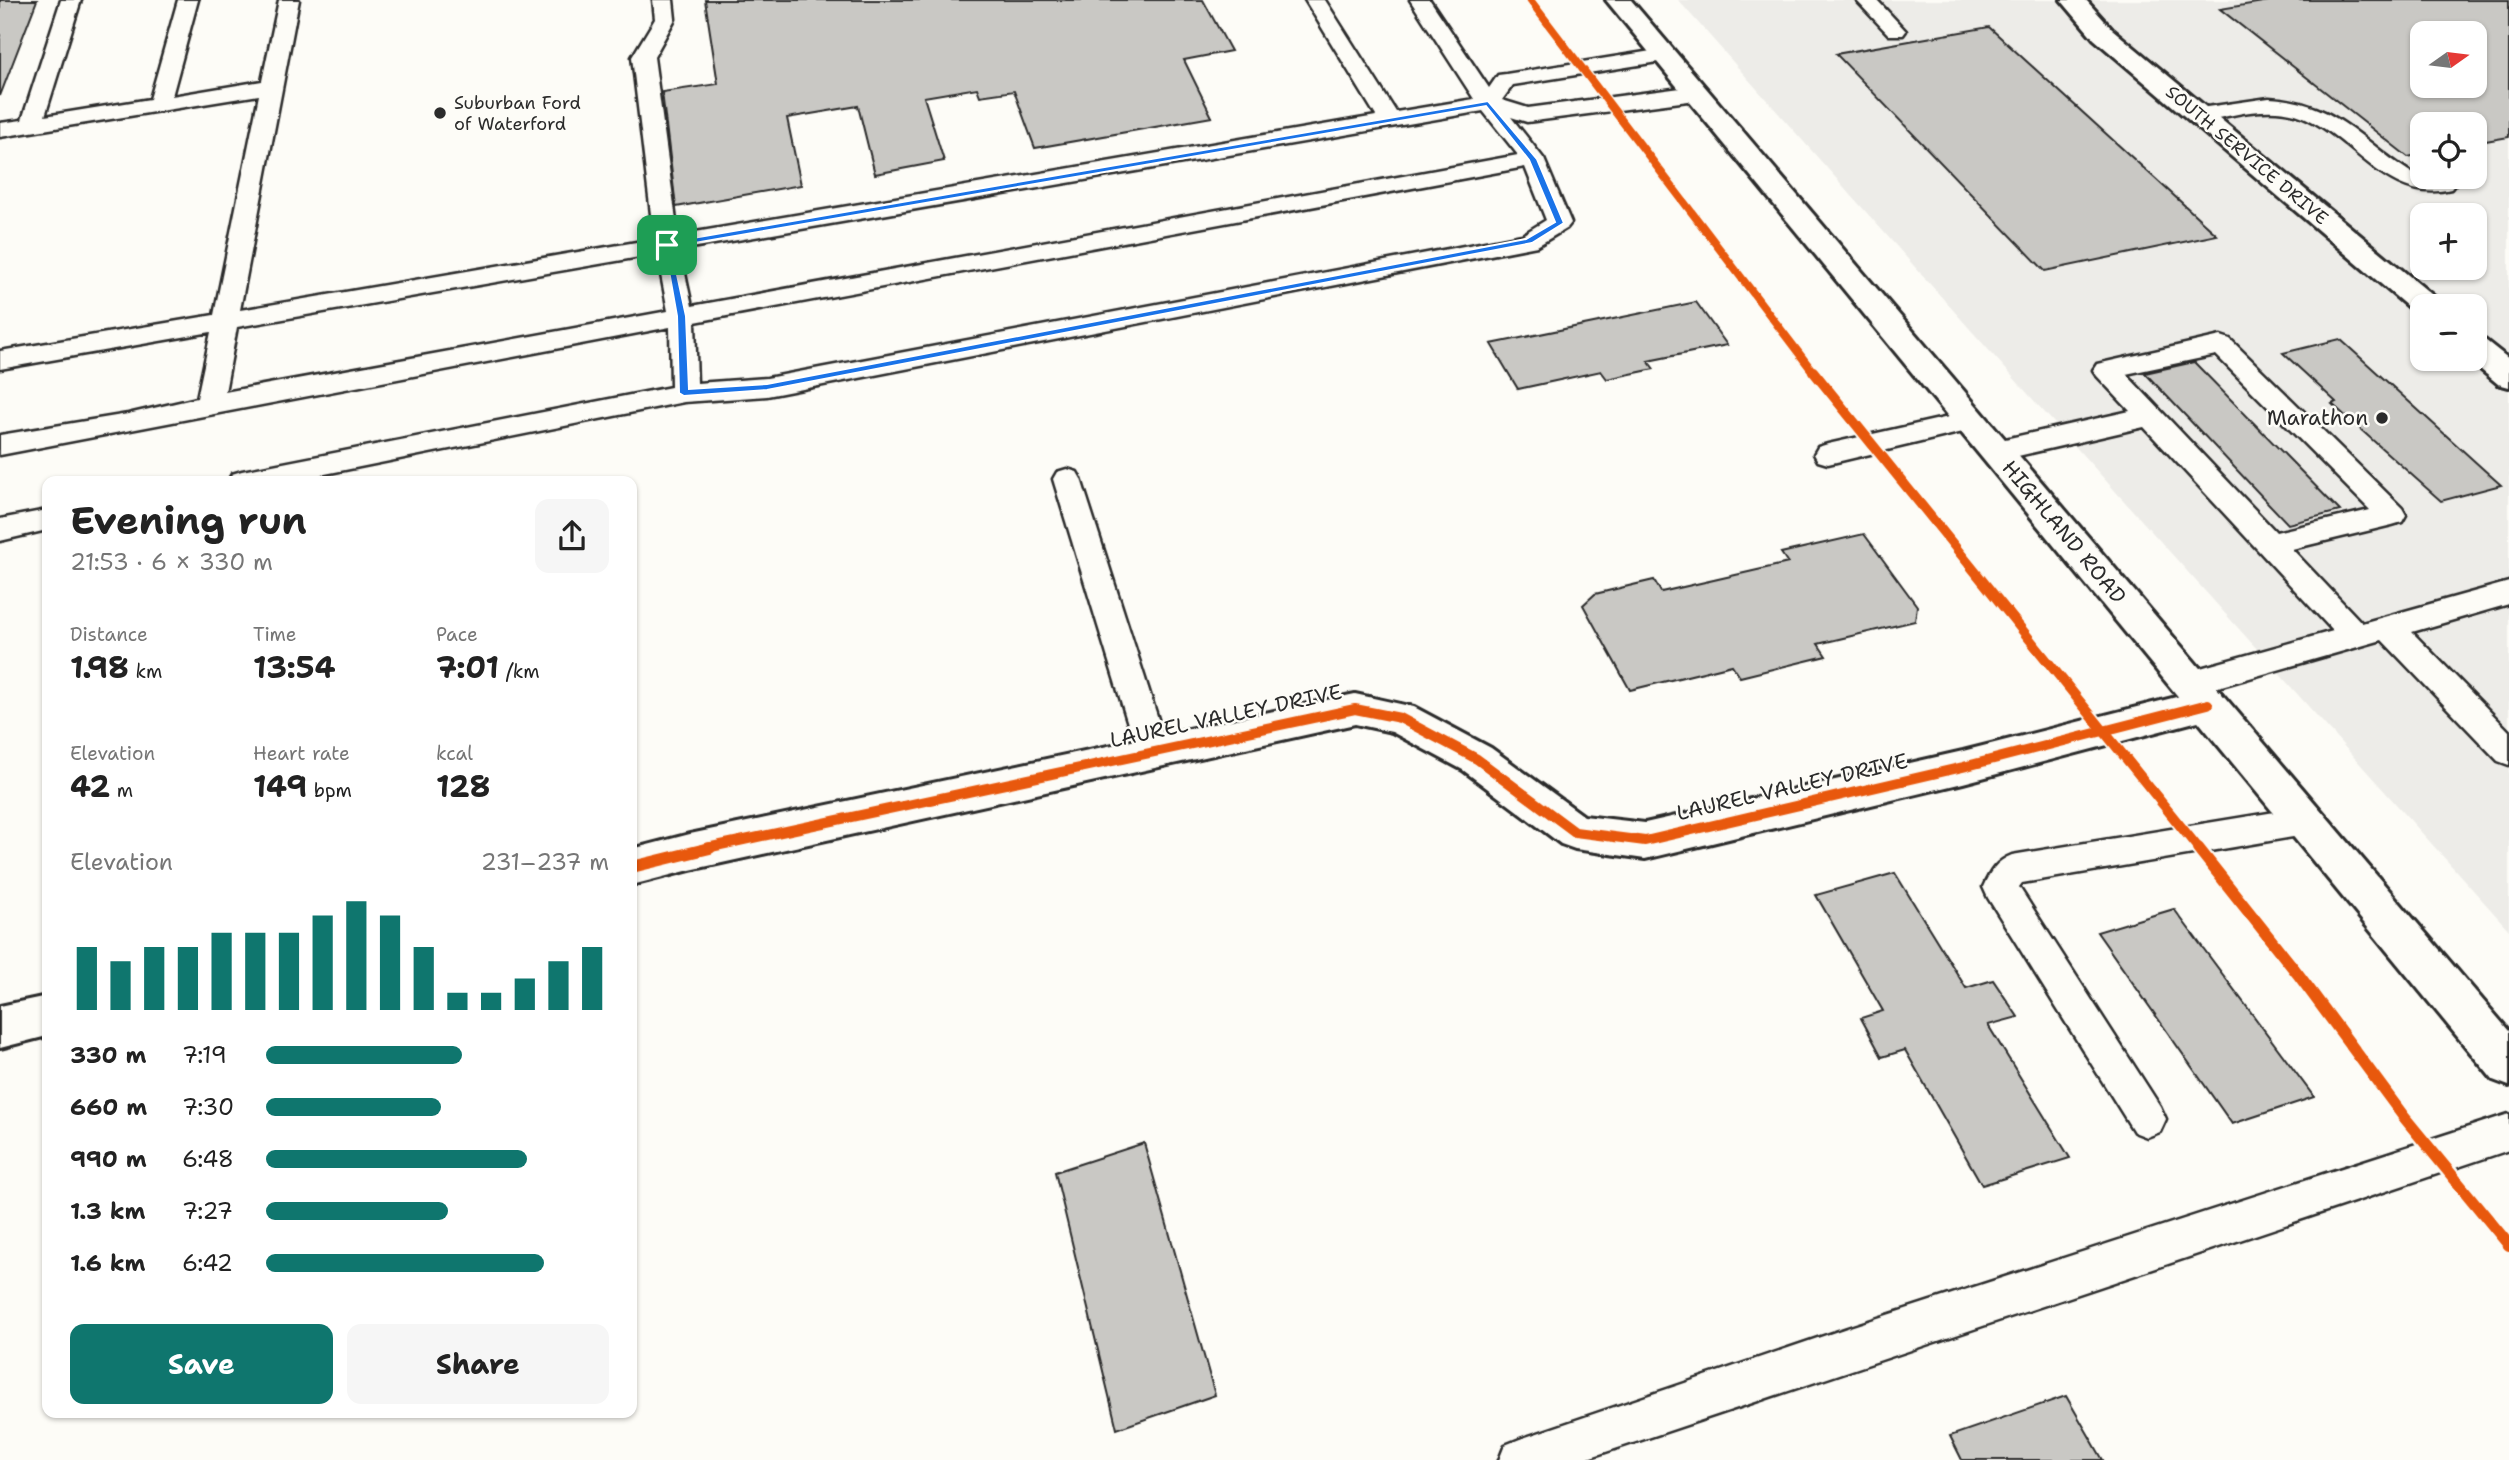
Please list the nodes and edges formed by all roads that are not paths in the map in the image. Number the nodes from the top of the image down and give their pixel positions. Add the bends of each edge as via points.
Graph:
1 (71, 0) edge
2 (188, 0) edge
3 (289, 0) edge
4 (663, 0) edge
5 (1315, 0) edge
6 (1420, 0) edge
7 (1618, 0) edge
8 (1866, 0) edge
9 (2073, 0) edge
10 (1896, 31) dead end
11 (1664, 55) junction
12 (272, 86) junction
13 (1696, 93) junction
14 (1488, 103) junction
15 (159, 105) junction
16 (2200, 115) junction
17 (1390, 121) junction
18 (31, 125) junction
19 (0, 130) edge
20 (1533, 159) junction
21 (2410, 179) edge
22 (667, 245) junction
23 (2412, 294) edge
24 (682, 316) junction
25 (226, 320) junction
26 (2487, 358) edge
27 (0, 360) edge
28 (2509, 376) edge
29 (684, 393) junction
30 (209, 404) junction
31 (2150, 416) junction
32 (1971, 421) junction
33 (0, 446) edge
34 (1996, 451) junction
35 (1828, 454) dead end
36 (267, 476) edge
37 (1067, 479) dead end
38 (42, 521) edge
39 (0, 530) edge
40 (2272, 544) junction
41 (2509, 593) edge
42 (2389, 628) junction
43 (2357, 637) junction
44 (2199, 693) junction
45 (1152, 750) junction
46 (2509, 752) edge
47 (2305, 821) junction
48 (637, 866) edge
49 (42, 1017) edge
50 (0, 1027) edge
51 (2509, 1065) edge
52 (2147, 1119) dead end
53 (2509, 1132) edge
54 (1520, 1460) edge

1 - 18 lane
2 - 15 lane
3 - 12 lane
4 - 22 lane via 665,19 643,57
5 - 17 lane
6 - 14 lane
7 - 11 main road, HIGHLAND ROAD
8 - 10 lane
9 - 16 main road, SOUTH SERVICE DRIVE via 2103,34
11 - 13 main road, HIGHLAND ROAD
11 - 14 lane via 1506,80
12 - 15 lane
12 - 25 lane
13 - 14 lane via 1527,115
13 - 32 main road, HIGHLAND ROAD
14 - 17 lane
14 - 20 lane
15 - 18 lane
16 - 21 lane via 2277,104 2310,112
16 - 23 main road, SOUTH SERVICE DRIVE
17 - 22 lane
18 - 19 lane
20 - 24 lane
20 - 29 lane via 1559,223 1529,241 767,387
22 - 24 lane
22 - 25 lane
24 - 29 lane
24 - 30 lane
25 - 27 lane
25 - 30 lane
26 - 28 main road
29 - 36 lane
30 - 33 lane
31 - 34 lane
31 - 40 lane
31 - 40 lane via 2106,370 2221,345 2392,515
32 - 34 main road, HIGHLAND ROAD
32 - 35 lane
34 - 44 main road, HIGHLAND ROAD
37 - 45 lane
38 - 39 lane
40 - 43 lane
41 - 42 lane
42 - 43 lane
42 - 46 lane
43 - 44 lane
44 - 45 main road, LAUREL VALLEY DRIVE via 1963,767 1645,841 1575,831 1477,759 1400,718 1354,709
44 - 47 main road, HIGHLAND ROAD
45 - 48 main road, LAUREL VALLEY DRIVE
47 - 51 main road, HIGHLAND ROAD
47 - 52 lane via 2012,870 2000,887
49 - 50 main road
53 - 54 lane

